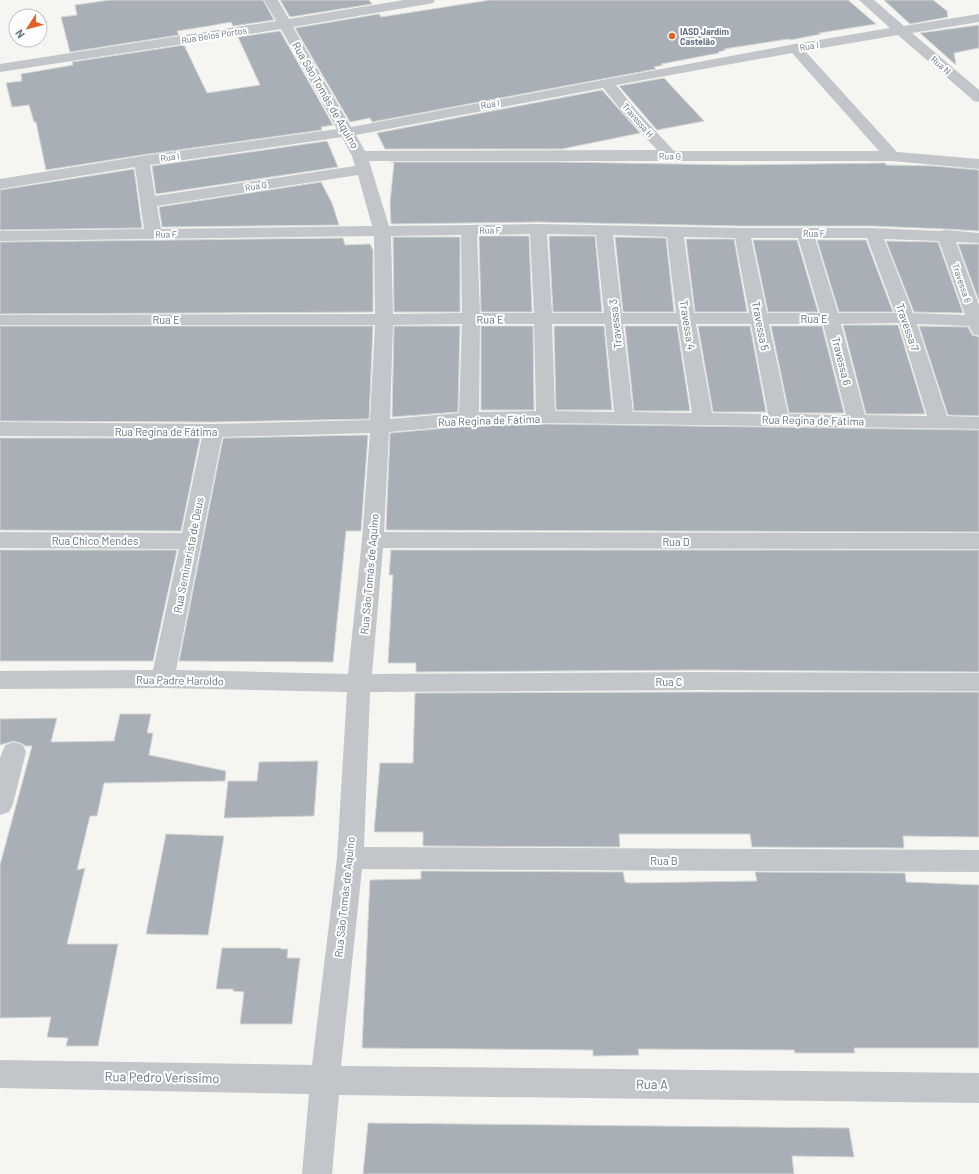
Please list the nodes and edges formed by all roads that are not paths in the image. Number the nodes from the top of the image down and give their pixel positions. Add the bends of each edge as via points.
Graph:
1 (270, 0) edge
2 (428, 0) edge
3 (866, 0) edge
4 (979, 18) edge
5 (285, 24) junction
6 (903, 31) junction
7 (795, 48) junction
8 (0, 68) edge
9 (979, 82) edge
10 (607, 83) junction
11 (963, 84) junction
12 (979, 98) edge
13 (347, 132) junction
14 (670, 156) junction
15 (892, 156) junction
16 (142, 161) junction
17 (362, 162) junction
18 (979, 164) edge
19 (0, 184) edge
20 (148, 202) junction
21 (538, 229) junction
22 (469, 230) junction
23 (604, 230) junction
24 (382, 231) junction
25 (675, 232) junction
26 (742, 233) junction
27 (805, 233) junction
28 (873, 233) junction
29 (153, 234) junction
30 (945, 235) junction
31 (0, 236) edge
32 (979, 238) edge
33 (384, 318) junction
34 (543, 318) junction
35 (614, 318) junction
36 (759, 318) junction
37 (831, 318) junction
38 (906, 318) junction
39 (471, 319) junction
40 (686, 319) junction
41 (0, 320) edge
42 (978, 324) edge
43 (546, 418) junction
44 (469, 419) junction
45 (624, 419) junction
46 (703, 419) junction
47 (779, 420) junction
48 (857, 421) junction
49 (939, 422) junction
50 (979, 423) edge
51 (380, 426) junction
52 (0, 429) edge
53 (213, 432) junction
54 (0, 540) edge
55 (373, 540) junction
56 (191, 541) junction
57 (979, 541) edge
58 (163, 679) junction
59 (0, 680) edge
60 (979, 682) edge
61 (359, 683) junction
62 (14, 752) dead end
63 (0, 804) edge
64 (350, 858) junction
65 (979, 861) edge
66 (0, 1074) edge
67 (325, 1080) junction
68 (979, 1088) edge
69 (317, 1174) edge

1 - 5 street, Rua São Tomás de Aquino
2 - 5 street, Rua Belos Portos
3 - 6 street, Rua N
4 - 6 street, Rua I
5 - 8 street, Rua Belos Portos
5 - 13 street, Rua São Tomás de Aquino
6 - 7 street, Rua I
6 - 11 street, Rua N
7 - 10 street, Rua I
7 - 15 street
9 - 11 street
10 - 13 street, Rua I
10 - 14 street, Travessa H
11 - 12 street, Rua N
13 - 16 street, Rua I
13 - 17 street, Rua São Tomás de Aquino
14 - 15 street, Rua G
14 - 17 street, Rua G via 614,155
15 - 18 street, Rua G
16 - 19 street, Rua I
16 - 20 street
17 - 20 street, Rua G
17 - 24 street, Rua São Tomás de Aquino
20 - 29 street
21 - 22 street, Rua F
21 - 23 street, Rua F
21 - 34 street
22 - 24 street, Rua F
22 - 39 street
23 - 25 street, Rua F
23 - 35 street, Travessa 3
24 - 29 street, Rua F
24 - 33 street, Rua São Tomás de Aquino
25 - 26 street, Rua F
25 - 40 street, Travessa 4
26 - 27 street, Rua F
26 - 36 street, Travessa 5
27 - 28 street, Rua F
27 - 37 street, Travessa 6
28 - 30 street, Rua F
28 - 38 street, Travessa 7
29 - 31 street, Rua F
30 - 32 street, Rua F
30 - 42 street, Travessa 8
33 - 39 street, Rua E
33 - 41 street, Rua E
33 - 51 street, Rua São Tomás de Aquino
34 - 35 street, Rua E
34 - 39 street, Rua E
34 - 43 street
35 - 40 street, Rua E
35 - 45 street, Travessa 3
36 - 37 street, Rua E
36 - 40 street, Rua E
36 - 47 street, Travessa 5
37 - 38 street, Rua E
37 - 48 street, Travessa 6
38 - 42 street, Rua E
38 - 49 street, Travessa 7
39 - 44 street
40 - 46 street, Travessa 4
43 - 44 street, Rua Regina de Fátima
43 - 45 street, Rua Regina de Fátima
44 - 51 street, Rua Regina de Fátima
45 - 46 street, Rua Regina de Fátima
46 - 47 street, Rua Regina de Fátima
47 - 48 street, Rua Regina de Fátima
48 - 49 street, Rua Regina de Fátima
49 - 50 street, Rua Regina de Fátima
51 - 53 street, Rua Regina de Fátima
51 - 55 street, Rua São Tomás de Aquino
52 - 53 street, Rua Regina de Fátima
53 - 56 street, Rua Seminarista de Deus
54 - 56 street, Rua Chico Mendes
55 - 57 street, Rua D
55 - 61 street, Rua São Tomás de Aquino
56 - 58 street, Rua Seminarista de Deus
58 - 59 street, Rua Padre Haroldo
58 - 61 street, Rua Padre Haroldo
60 - 61 street, Rua C
61 - 64 street, Rua São Tomás de Aquino
62 - 63 street
64 - 65 street, Rua B
64 - 67 street, Rua São Tomás de Aquino
66 - 67 street, Rua Pedro Veríssimo
67 - 68 street, Rua A
67 - 69 street, Rua São Tomás de Aquino

